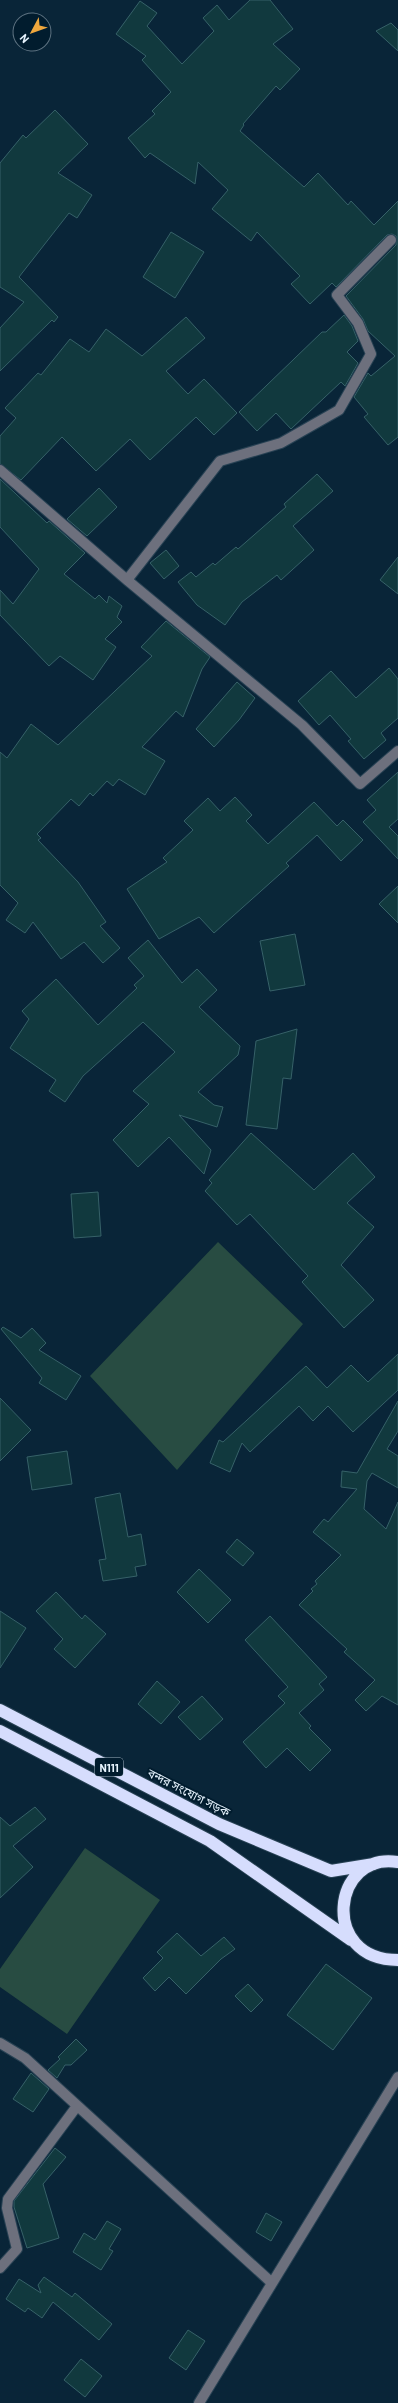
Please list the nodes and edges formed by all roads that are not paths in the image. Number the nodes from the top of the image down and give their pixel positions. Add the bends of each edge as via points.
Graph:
1 (391, 240) dead end
2 (0, 470) edge
3 (127, 580) junction
4 (398, 751) edge
5 (0, 1710) edge
6 (0, 1731) edge
7 (397, 1861) edge
8 (374, 1864) junction
9 (351, 1940) junction
10 (398, 1960) edge
11 (0, 2043) edge
12 (398, 2077) edge
13 (77, 2106) junction
14 (0, 2268) edge
15 (272, 2283) junction
16 (199, 2403) edge

1 - 3 street via 338,295 358,323 371,354 339,410 281,444 220,461
2 - 3 street
3 - 4 street via 302,725 360,784
5 - 8 highway, বন্দর সংযোগ সড়ক / N111 via 219,1824 331,1871
6 - 9 highway, N111 via 210,1841
7 - 8 highway, N111
8 - 9 highway, N111 via 361,1872 344,1896 342,1911
9 - 10 highway, N111 via 372,1956
11 - 13 street via 25,2058
12 - 15 street
13 - 14 street via 8,2199 7,2208 17,2249
13 - 15 street
15 - 16 street

